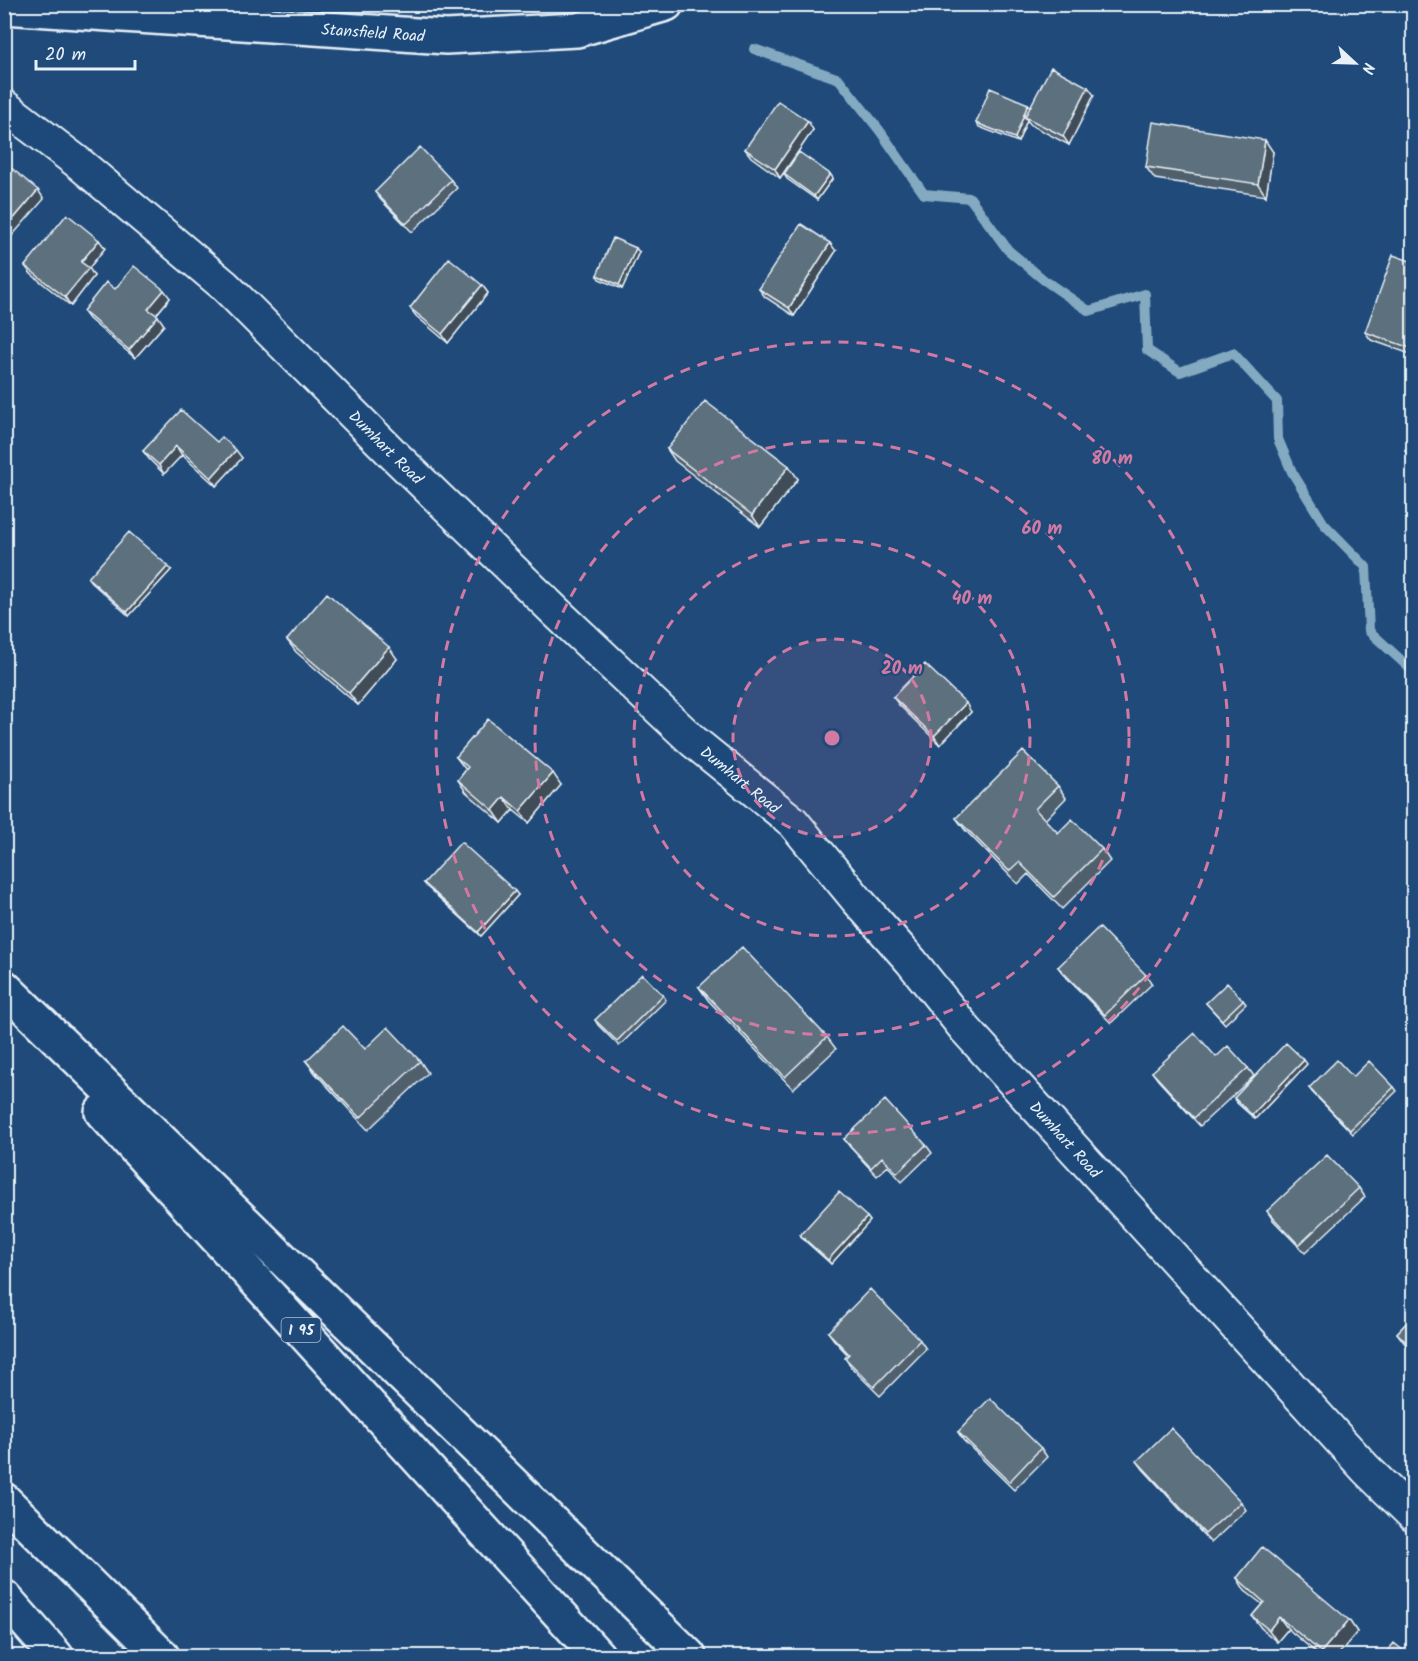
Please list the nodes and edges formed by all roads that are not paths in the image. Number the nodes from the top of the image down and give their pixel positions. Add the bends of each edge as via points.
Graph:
1 (666, 4) edge
2 (4, 7) edge
3 (4, 106) edge
4 (4, 987) edge
5 (4, 1004) edge
6 (4, 1500) edge
7 (1413, 1516) edge
8 (4, 1598) edge
9 (56, 1656) edge
10 (162, 1656) edge
11 (598, 1656) edge
12 (689, 1656) edge

1 - 2 main road, Stansfield Road via 577,30 446,37
3 - 7 street, Dumhart Road via 80,164 225,286 394,455 693,741 793,822 966,1030
4 - 12 main road
5 - 11 main road, I 95
6 - 10 main road
8 - 9 main road

